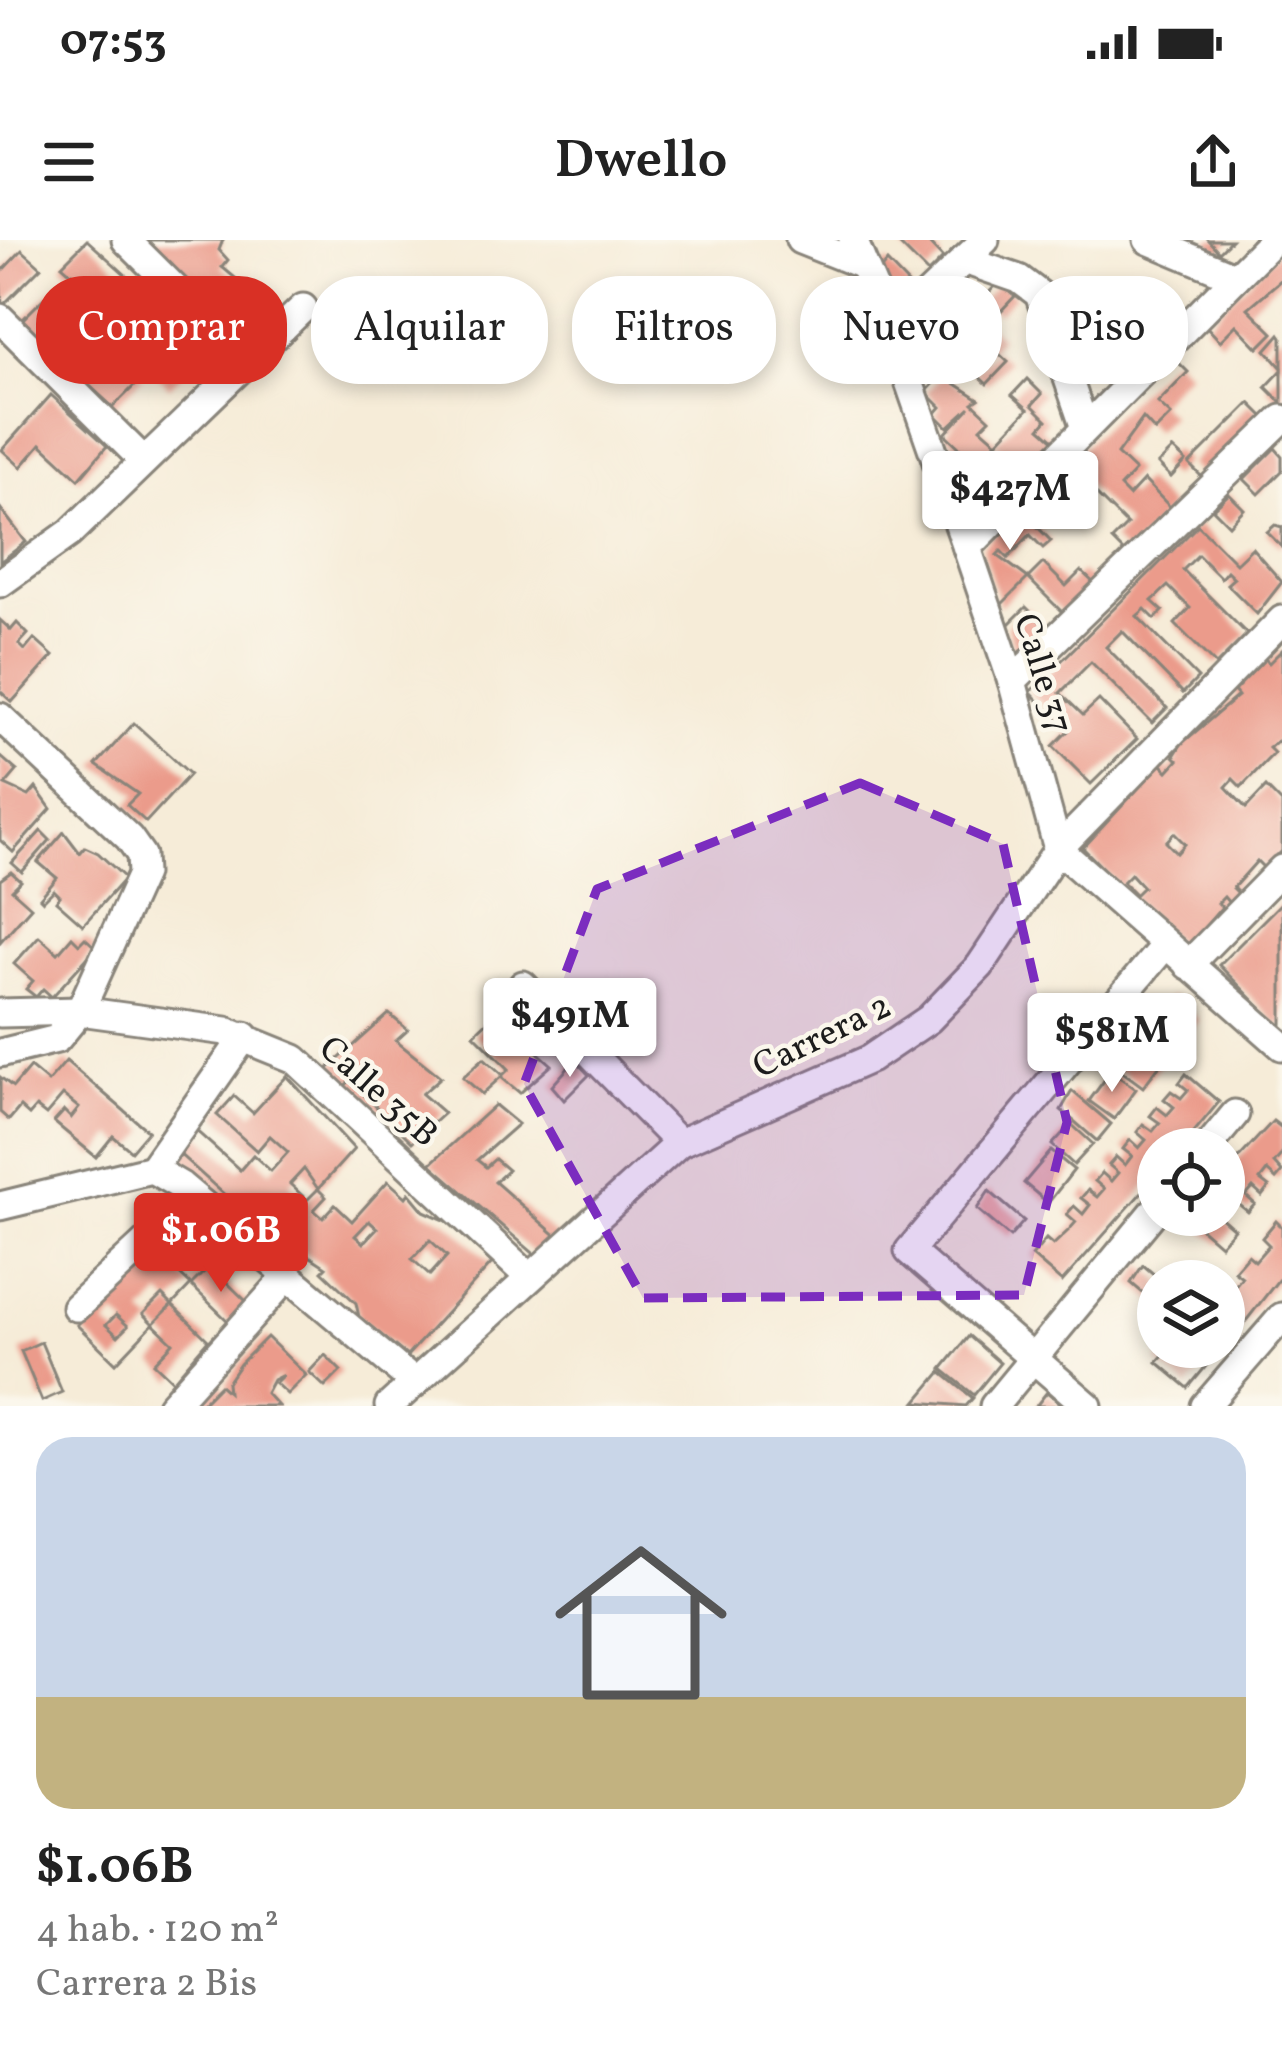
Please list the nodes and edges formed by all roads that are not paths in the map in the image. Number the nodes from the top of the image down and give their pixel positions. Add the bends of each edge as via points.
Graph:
1 (126, 240) edge
2 (800, 240) edge
3 (1148, 240) edge
4 (1273, 240) edge
5 (975, 250) edge
6 (858, 252) edge
7 (162, 276) edge
8 (948, 276) edge
9 (1236, 277) junction
10 (303, 308) dead end
11 (0, 318) edge
12 (287, 322) edge
13 (220, 384) edge
14 (910, 384) edge
15 (1282, 419) edge
16 (1085, 428) junction
17 (142, 459) junction
18 (967, 548) junction
19 (0, 583) edge
20 (1280, 624) edge
21 (1012, 681) junction
22 (0, 717) edge
23 (1058, 849) junction
24 (1282, 869) edge
25 (1165, 945) junction
26 (1188, 965) junction
27 (523, 985) dead end
28 (5, 1007) edge
29 (80, 1011) junction
30 (245, 1036) junction
31 (1282, 1046) edge
32 (0, 1053) edge
33 (1235, 1114) dead end
34 (1223, 1128) edge
35 (679, 1143) junction
36 (152, 1169) junction
37 (202, 1204) junction
38 (0, 1206) edge
39 (1137, 1233) edge
40 (288, 1276) junction
41 (528, 1276) junction
42 (76, 1307) dead end
43 (1282, 1317) edge
44 (1033, 1359) junction
45 (415, 1383) junction
46 (171, 1406) edge
47 (389, 1406) edge
48 (994, 1406) edge
49 (1088, 1406) edge
50 (1205, 1406) edge

1 - 7 street
2 - 6 street
3 - 9 street
4 - 9 street
5 - 8 street
5 - 16 street via 1039,294
9 - 16 street
10 - 12 street
11 - 17 street
13 - 17 street
14 - 18 street, Calle 37
15 - 21 street
16 - 18 street
17 - 19 street via 70,533
18 - 21 street, Calle 37
20 - 23 street, Carrera 2
21 - 23 street, Calle 37
22 - 29 street via 140,855 142,874
23 - 25 street
23 - 35 street, Carrera 2 via 980,966 929,1019 870,1059
24 - 26 street
25 - 26 street
25 - 44 street via 909,1251
26 - 31 street
27 - 35 street
28 - 29 street, Calle 35B
29 - 30 street, Calle 35B
29 - 32 street via 57,1039
30 - 36 street
30 - 41 street, Calle 35B via 295,1059
33 - 34 street
35 - 41 street, Carrera 2
36 - 37 street
36 - 38 street
37 - 40 street
37 - 42 street via 159,1230
39 - 44 street
40 - 45 street
40 - 46 street
41 - 45 street, Carrera 2
43 - 50 street
44 - 48 street
44 - 49 street
45 - 47 street, Carrera 2

